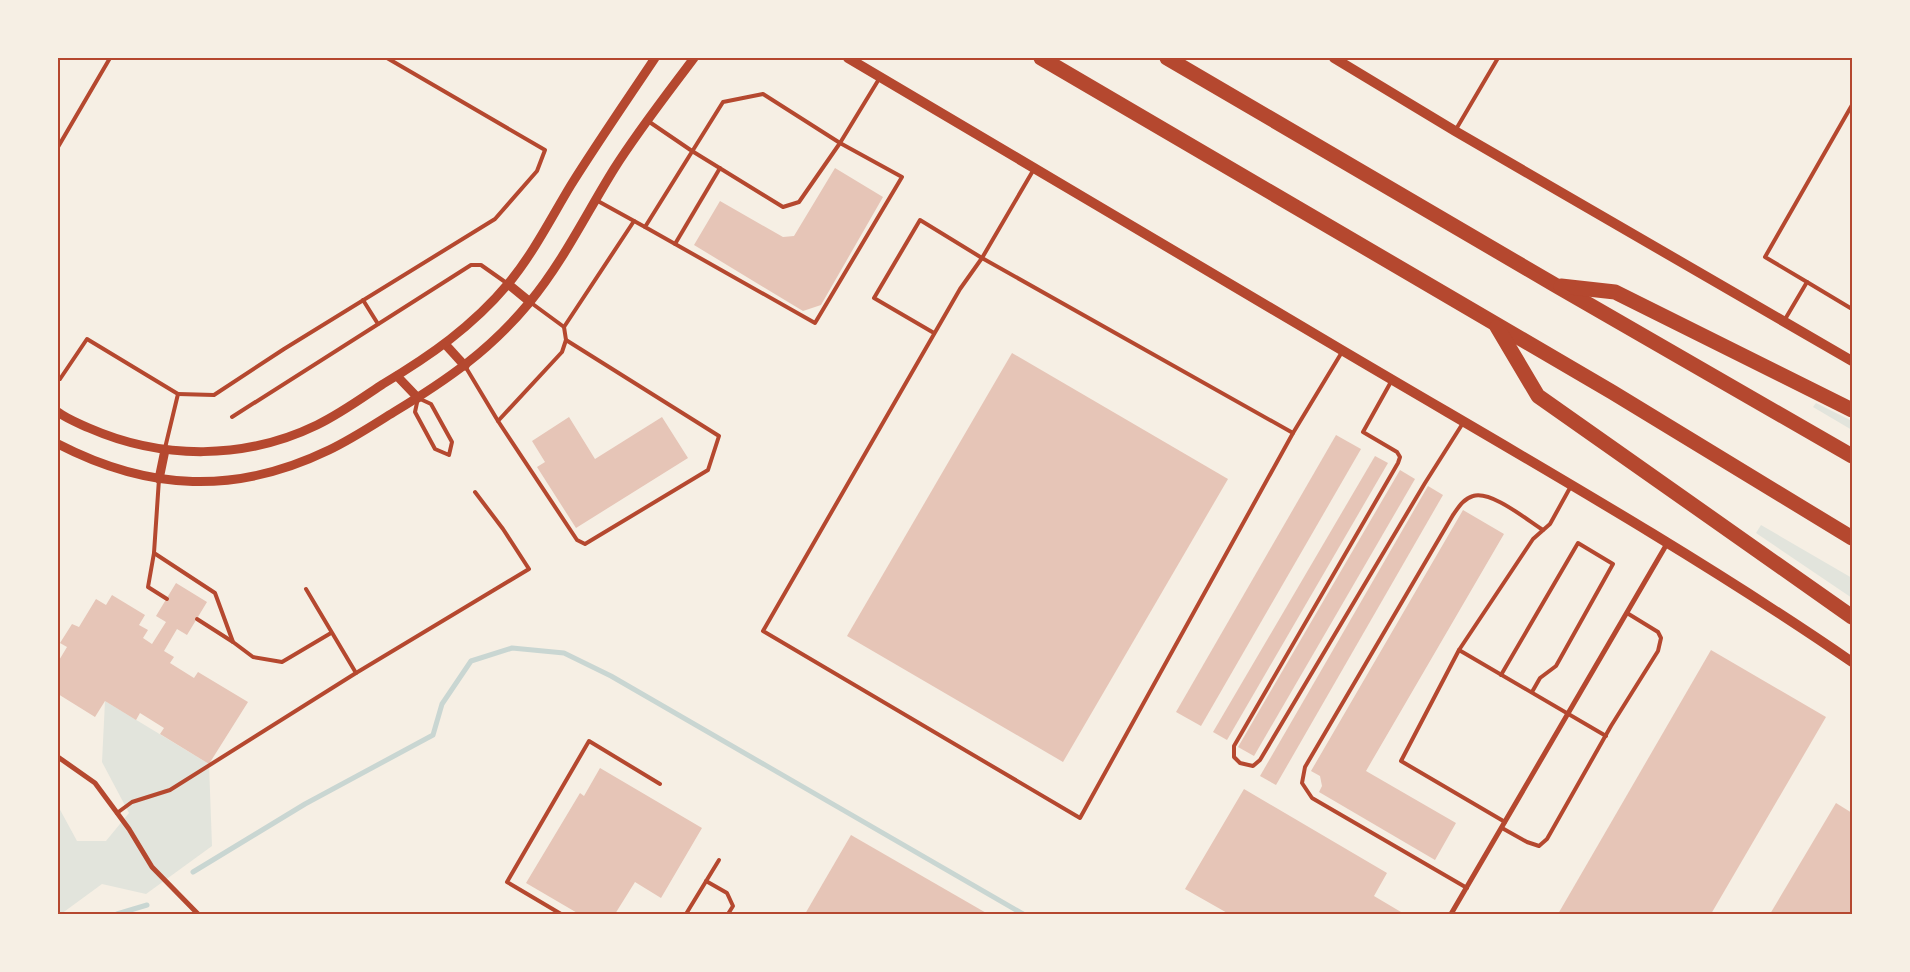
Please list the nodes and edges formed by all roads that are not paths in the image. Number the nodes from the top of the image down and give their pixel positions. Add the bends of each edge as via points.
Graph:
1 (110, 58) edge
2 (387, 58) edge
3 (655, 58) edge
4 (694, 58) edge
5 (848, 58) edge
6 (1041, 58) edge
7 (1167, 58) edge
8 (1334, 58) edge
9 (1498, 58) edge
10 (881, 77) junction
11 (1852, 105) edge
12 (648, 121) junction
13 (1455, 131) junction
14 (840, 143) junction
15 (58, 147) edge
16 (692, 151) junction
17 (720, 168) junction
18 (1034, 169) junction
19 (596, 200) junction
20 (634, 221) junction
21 (645, 227) junction
22 (675, 244) junction
23 (982, 258) junction
24 (1807, 282) junction
25 (508, 284) junction
26 (1555, 285) junction
27 (363, 300) junction
28 (530, 302) junction
29 (1852, 309) edge
30 (1784, 321) junction
31 (378, 324) junction
32 (1496, 325) junction
33 (564, 327) junction
34 (934, 333) junction
35 (566, 340) junction
36 (446, 344) junction
37 (1343, 351) junction
38 (1852, 361) edge
39 (465, 366) junction
40 (397, 376) junction
41 (58, 377) edge
42 (1392, 380) junction
43 (178, 394) junction
44 (418, 398) junction
45 (1852, 410) edge
46 (58, 412) edge
47 (232, 417) dead end
48 (498, 421) junction
49 (1464, 422) junction
50 (1293, 433) junction
51 (58, 444) edge
52 (165, 450) junction
53 (1852, 456) edge
54 (159, 479) junction
55 (1572, 486) junction
56 (475, 492) dead end
57 (1542, 530) junction
58 (1852, 538) edge
59 (1668, 542) junction
60 (154, 553) junction
61 (306, 589) dead end
62 (167, 599) dead end
63 (1627, 613) junction
64 (1852, 617) edge
65 (197, 619) dead end
66 (331, 633) junction
67 (233, 642) junction
68 (1459, 650) junction
69 (1852, 662) edge
70 (356, 673) junction
71 (1501, 674) junction
72 (1532, 692) junction
73 (1568, 714) junction
74 (1606, 736) junction
75 (58, 757) edge
76 (660, 784) dead end
77 (117, 813) junction
78 (1505, 822) junction
79 (1502, 828) junction
80 (719, 860) dead end
81 (706, 881) junction
82 (1467, 888) junction
83 (198, 914) edge
84 (561, 914) edge
85 (686, 914) edge
86 (728, 914) edge
87 (1451, 914) edge

1 - 15 lane
2 - 27 lane via 545,150 537,171 496,219
3 - 25 street
4 - 12 street
5 - 10 main road
6 - 32 highway
7 - 26 highway
8 - 13 main road
9 - 13 lane
10 - 14 lane
10 - 18 main road
11 - 24 lane via 1765,256
12 - 16 lane
12 - 19 street
13 - 30 main road
14 - 16 lane via 763,94 723,102
14 - 17 lane via 799,202 783,207
14 - 22 lane via 902,177 815,323
16 - 17 lane
16 - 21 lane
17 - 22 lane
18 - 23 lane
18 - 37 main road
19 - 20 lane
19 - 28 street
20 - 21 lane
20 - 33 lane
21 - 22 lane
23 - 34 lane
23 - 34 lane via 920,220 874,298
23 - 50 lane
24 - 29 lane
24 - 30 lane
25 - 28 street
25 - 31 lane via 481,265 471,265
25 - 36 street
26 - 45 highway via 1615,292
26 - 53 highway
27 - 31 lane
27 - 43 lane via 214,395
28 - 33 lane
28 - 39 street via 494,342
30 - 38 main road
31 - 47 lane
32 - 58 highway
32 - 64 highway via 1538,396
33 - 35 lane
34 - 50 lane via 763,631 1080,818
35 - 48 lane via 562,352
35 - 48 lane via 719,436 708,470 585,544 577,540
36 - 39 street
36 - 40 street
37 - 42 main road
37 - 50 lane
39 - 44 street
39 - 48 lane
40 - 44 street
40 - 52 street via 317,425 280,439 230,451
41 - 43 lane via 60,379 87,339
42 - 49 main road
42 - 49 lane via 1363,432 1396,452 1400,457 1398,463 1234,746 1234,757 1240,763 1252,766 1260,760
43 - 52 lane
44 - 44 lane via 415,412 436,449 449,456 452,442 431,404
44 - 54 street via 330,450 257,477 210,483
46 - 52 street via 110,437
49 - 55 main road
51 - 54 street via 86,459
52 - 54 street
54 - 60 lane
55 - 57 lane via 1550,524
55 - 59 main road
56 - 70 lane via 529,569
57 - 68 lane
57 - 82 lane via 1494,499 1483,495 1463,501 1304,767 1302,783 1312,798
59 - 63 street
59 - 69 main road
60 - 62 lane via 148,587
60 - 67 lane via 215,593
61 - 66 lane
63 - 73 street
63 - 74 lane via 1658,632 1661,638 1658,651
65 - 67 lane
66 - 67 lane via 282,662 253,657
66 - 70 lane
68 - 71 lane
68 - 78 lane via 1401,761
70 - 77 lane via 170,790 132,802
71 - 72 lane
71 - 72 lane via 1578,543 1613,564 1556,666 1540,678
72 - 73 lane
73 - 74 lane
73 - 78 street
74 - 79 lane via 1547,839 1539,846
75 - 77 street via 95,783
76 - 84 lane via 589,741 507,882
77 - 83 street via 152,867
78 - 79 street
79 - 82 street
80 - 81 lane
81 - 85 lane
81 - 86 lane via 727,893 733,906
82 - 87 street

